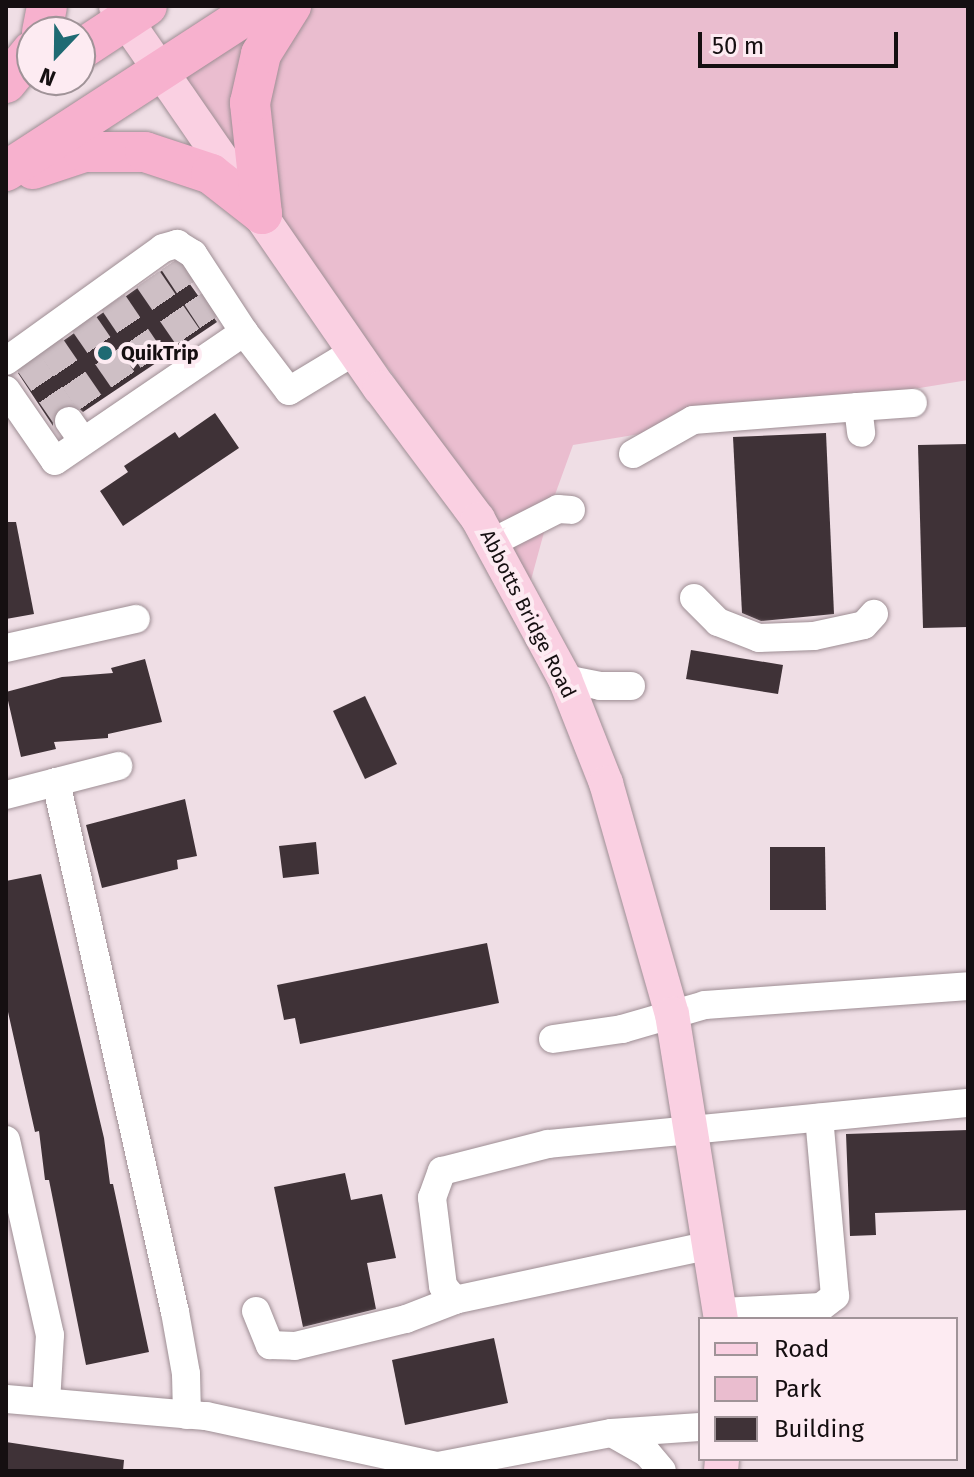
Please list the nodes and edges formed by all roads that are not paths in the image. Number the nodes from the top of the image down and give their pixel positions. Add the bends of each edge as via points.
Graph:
1 (260, 6) edge
2 (291, 6) edge
3 (130, 11) edge
4 (96, 38) edge
5 (161, 67) junction
6 (6, 171) edge
7 (6, 178) edge
8 (262, 214) junction
9 (228, 333) junction
10 (30, 350) edge
11 (355, 351) junction
12 (6, 390) edge
13 (913, 403) dead end
14 (633, 454) dead end
15 (567, 503) dead end
16 (493, 542) junction
17 (694, 598) dead end
18 (874, 614) dead end
19 (136, 619) dead end
20 (6, 648) edge
21 (565, 679) junction
22 (631, 686) dead end
23 (118, 766) dead end
24 (56, 782) junction
25 (6, 795) edge
26 (968, 986) edge
27 (672, 1014) junction
28 (553, 1039) dead end
29 (968, 1103) edge
30 (819, 1118) junction
31 (692, 1128) junction
32 (6, 1140) edge
33 (711, 1245) junction
34 (455, 1300) junction
35 (256, 1311) dead end
36 (821, 1313) edge
37 (721, 1315) edge
38 (6, 1399) edge
39 (46, 1402) junction
40 (187, 1415) junction
41 (698, 1427) edge
42 (611, 1433) junction
43 (662, 1471) edge

1 - 5 highway
2 - 8 highway via 261,54 250,103
3 - 4 highway
3 - 5 main road, Abbotts Bridge Road
5 - 6 highway
5 - 8 main road, Abbotts Bridge Road
7 - 8 highway via 84,152 145,152 211,174
8 - 11 main road, Abbotts Bridge Road
9 - 10 street via 193,254 177,244
9 - 11 street via 289,391
9 - 12 street via 88,424 55,461
11 - 16 main road, Abbotts Bridge Road
13 - 14 street via 860,420 693,420
15 - 16 street
16 - 21 main road, Abbotts Bridge Road
17 - 18 street via 718,622 759,638 814,636 864,625
19 - 20 street
21 - 22 street
21 - 27 main road, Abbotts Bridge Road via 606,783
23 - 24 street
24 - 25 street
24 - 40 street via 175,1312
26 - 27 street via 705,1005
27 - 28 street via 622,1029
27 - 31 main road, Abbotts Bridge Road
29 - 30 street
30 - 31 street
30 - 36 street via 835,1296
31 - 33 main road, Abbotts Bridge Road
31 - 34 street via 548,1144 442,1171 432,1198 443,1286
32 - 39 street via 50,1335
33 - 34 street
33 - 37 main road, Abbotts Bridge Road
34 - 35 street via 406,1319 295,1346 270,1345
36 - 37 street
38 - 39 street
39 - 40 street
40 - 42 street via 438,1466
41 - 42 street
42 - 43 street via 647,1453

